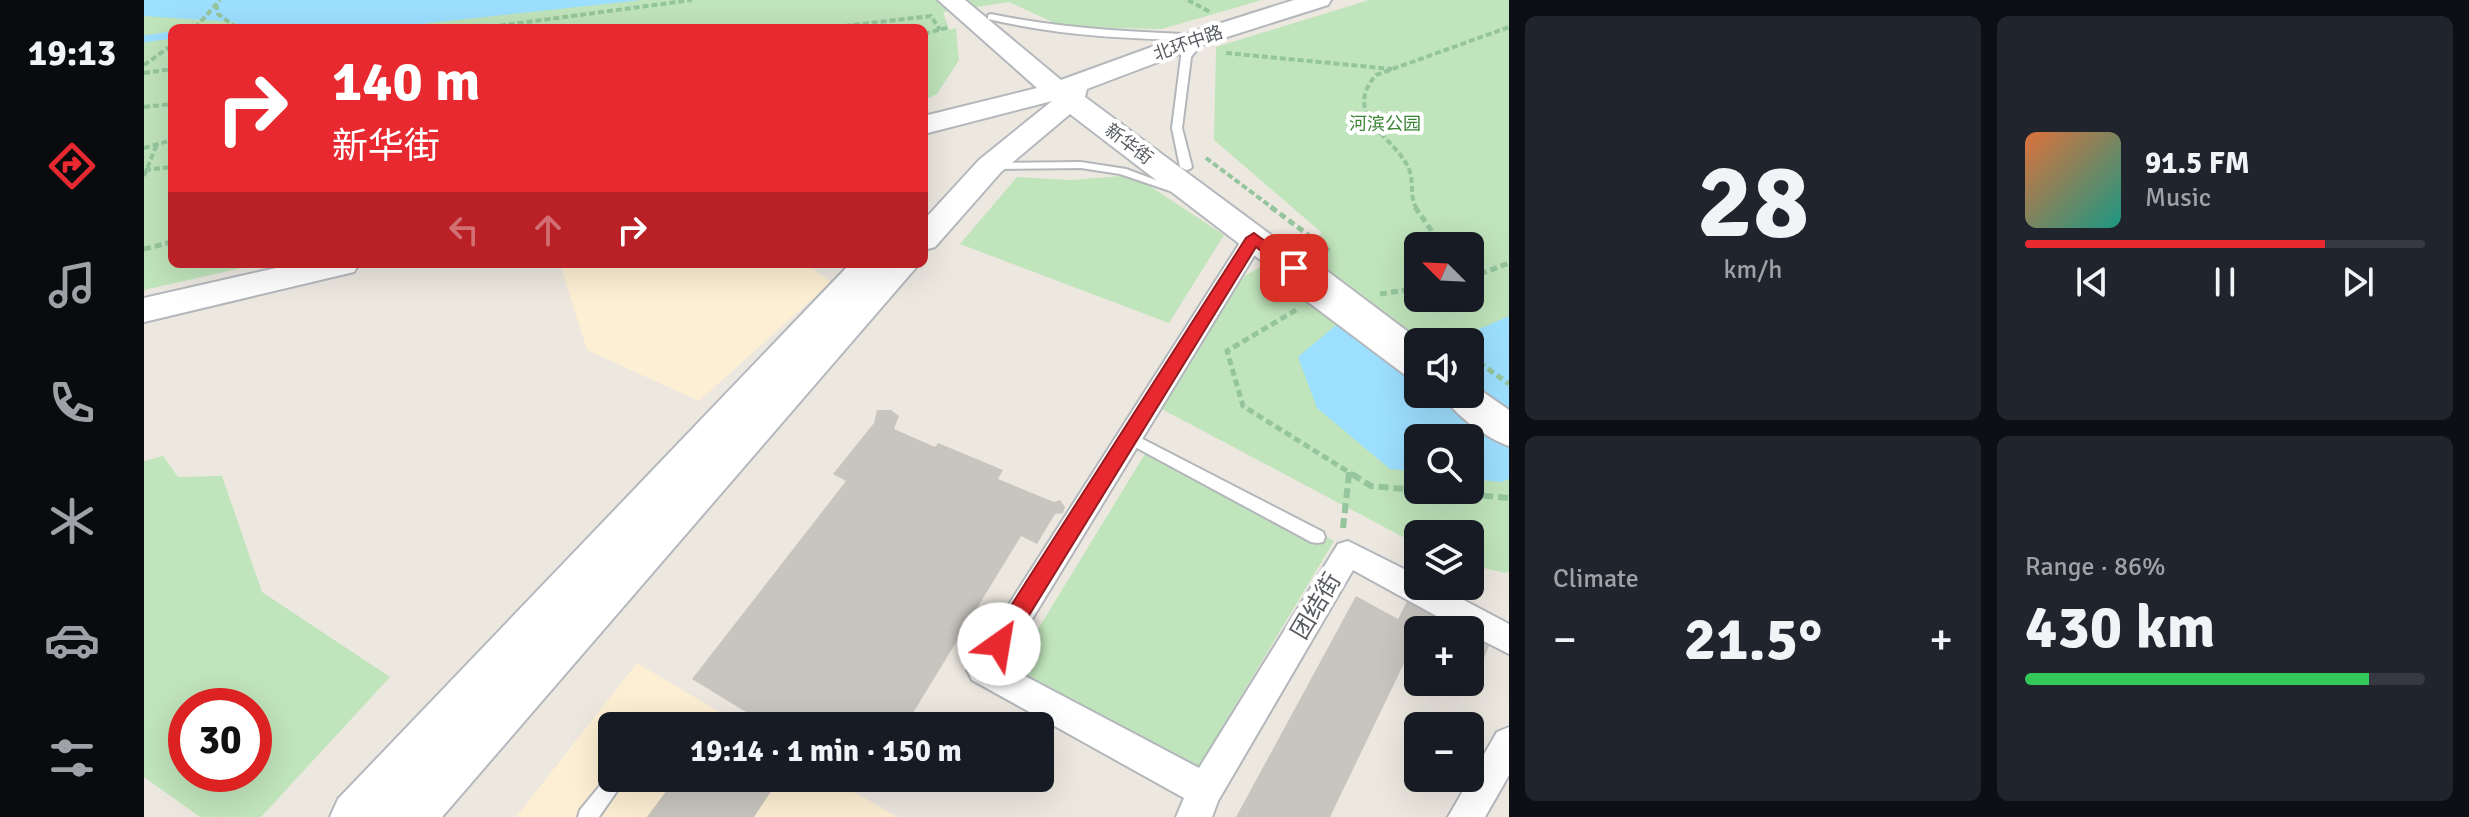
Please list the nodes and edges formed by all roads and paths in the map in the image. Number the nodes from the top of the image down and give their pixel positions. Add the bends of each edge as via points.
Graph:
1 (692, 0) edge
2 (1188, 0) edge
3 (1319, 0) edge
4 (218, 2) edge
5 (961, 2) edge
6 (1201, 7) dead end
7 (991, 17) junction
8 (199, 24) edge
9 (232, 24) edge
10 (512, 24) edge
11 (862, 24) edge
12 (1509, 27) edge
13 (940, 30) dead end
14 (1202, 37) junction
15 (168, 48) edge
16 (1021, 63) junction
17 (144, 65) edge
18 (1393, 69) junction
19 (168, 70) edge
20 (144, 73) edge
21 (1068, 92) junction
22 (168, 104) edge
23 (997, 106) junction
24 (144, 107) edge
25 (928, 124) edge
26 (168, 141) edge
27 (157, 144) junction
28 (144, 148) edge
29 (1193, 160) junction
30 (980, 161) junction
31 (168, 168) edge
32 (145, 172) edge
33 (1202, 199) junction
34 (928, 202) edge
35 (1434, 232) edge
36 (928, 234) edge
37 (1254, 238) junction
38 (168, 243) edge
39 (144, 249) edge
40 (1509, 263) edge
41 (325, 268) edge
42 (865, 268) edge
43 (898, 268) edge
44 (1484, 273) edge
45 (1320, 280) junction
46 (1374, 285) dead end
47 (1404, 290) edge
48 (1378, 294) dead end
49 (1400, 304) dead end
50 (144, 310) edge
51 (1416, 328) edge
52 (1404, 350) edge
53 (1484, 366) edge
54 (1509, 384) edge
55 (1484, 387) edge
56 (1509, 406) edge
57 (1479, 408) edge
58 (1509, 431) edge
59 (1129, 437) junction
60 (1349, 472) junction
61 (1509, 498) edge
62 (1317, 537) dead end
63 (1338, 569) junction
64 (1509, 640) edge
65 (1509, 743) edge
66 (606, 792) edge
67 (1199, 804) edge
68 (356, 817) edge
69 (408, 817) edge
70 (587, 817) edge
71 (1466, 817) edge

1 - 10 path
2 - 6 path
3 - 14 main road, 北环中路
4 - 8 path
4 - 9 path via 218,14
5 - 7 main road, 新华街
5 - 16 main road, 新华街
7 - 14 lane via 1041,29
7 - 21 main road, 新华街
11 - 13 path via 931,16
12 - 18 path
14 - 18 path via 1197,51
14 - 21 main road, 北环中路
14 - 29 lane via 1186,57 1177,128
15 - 17 path
16 - 21 main road, 新华街
16 - 23 main road
18 - 35 path via 1365,84 1362,95 1369,117 1410,170 1411,200
19 - 20 path
21 - 23 main road
21 - 29 main road, 新华街
21 - 30 main road
21 - 33 main road, 新华街
22 - 24 path
23 - 25 main road
23 - 30 main road
26 - 27 path
27 - 28 path
27 - 32 path
29 - 45 main road, 新华街
29 - 45 path
30 - 33 lane via 1108,169
30 - 34 main road
30 - 36 main road
31 - 32 path
33 - 37 main road, 新华街
37 - 45 main road, 新华街
37 - 59 street
38 - 39 path
40 - 44 path
41 - 50 main road
42 - 68 main road
43 - 69 main road
45 - 51 main road
45 - 52 main road, bridge
45 - 60 path via 1227,351 1243,406
46 - 49 path
47 - 48 path
53 - 54 path
55 - 56 main road
57 - 58 main road
59 - 62 lane
59 - 67 street via 983,670
60 - 61 path via 1371,486
60 - 63 path
63 - 64 street, 团结街 via 1348,553
63 - 67 street, 团结街
65 - 71 street
66 - 70 lane

